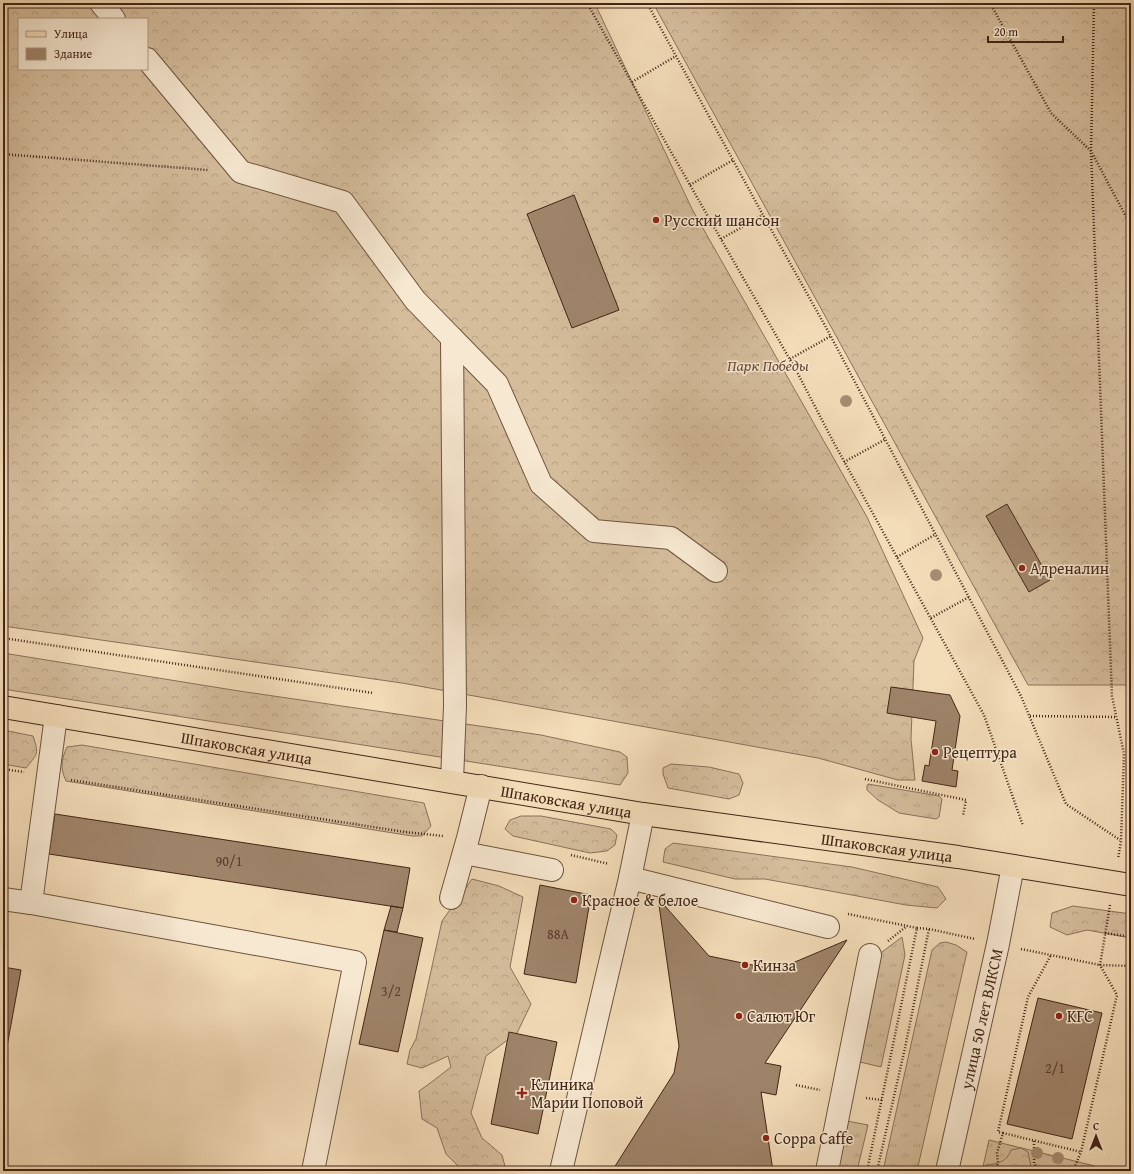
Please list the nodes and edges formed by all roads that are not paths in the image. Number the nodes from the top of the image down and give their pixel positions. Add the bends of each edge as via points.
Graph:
1 (101, 3) edge
2 (113, 18) edge
3 (148, 60) edge
4 (452, 338) junction
5 (716, 571) dead end
6 (3, 707) edge
7 (56, 716) junction
8 (452, 782) junction
9 (480, 786) junction
10 (643, 814) junction
11 (464, 853) junction
12 (1013, 866) junction
13 (552, 870) dead end
14 (630, 878) junction
15 (1122, 883) edge
16 (451, 898) dead end
17 (3, 899) edge
18 (32, 903) junction
19 (828, 927) dead end
20 (870, 955) dead end
21 (313, 1171) edge
22 (561, 1171) edge
23 (827, 1171) edge
24 (947, 1171) edge

1 - 2 street
3 - 4 street via 241,172 343,202 415,300
4 - 5 street via 497,384 541,484 594,531 671,538
4 - 8 street
6 - 7 main road, Шпаковская улица
7 - 8 main road, Шпаковская улица
7 - 18 street
8 - 9 main road, Шпаковская улица
9 - 10 main road, Шпаковская улица
9 - 11 street
10 - 12 main road, Шпаковская улица
10 - 14 street
11 - 13 street
11 - 16 street
12 - 15 main road, Шпаковская улица
12 - 24 street, улица 50 лет ВЛКСМ
14 - 19 street
14 - 22 street
17 - 18 street
18 - 21 street via 354,962
20 - 23 street

